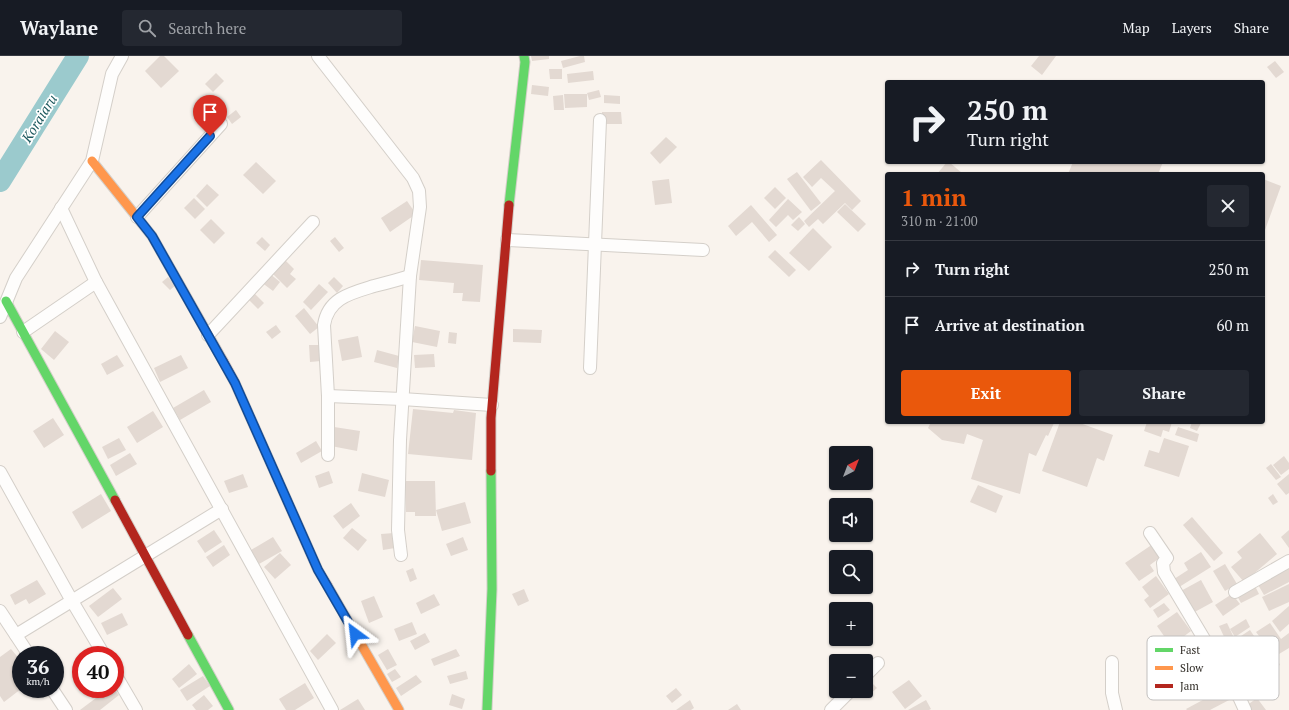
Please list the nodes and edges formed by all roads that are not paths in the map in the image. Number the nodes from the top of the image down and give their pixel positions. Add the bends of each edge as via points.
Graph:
1 (122, 56) edge
2 (318, 56) edge
3 (524, 56) edge
4 (600, 120) dead end
5 (221, 124) dead end
6 (92, 161) junction
7 (62, 208) junction
8 (137, 217) junction
9 (313, 222) dead end
10 (506, 240) junction
11 (595, 245) junction
12 (703, 250) dead end
13 (410, 276) junction
14 (96, 282) junction
15 (6, 301) junction
16 (0, 317) edge
17 (23, 332) junction
18 (208, 335) junction
19 (590, 368) dead end
20 (328, 396) junction
21 (402, 399) junction
22 (492, 406) junction
23 (328, 455) dead end
24 (0, 472) edge
25 (222, 509) junction
26 (1150, 533) dead end
27 (401, 555) dead end
28 (145, 556) junction
29 (1289, 561) edge
30 (1235, 592) dead end
31 (72, 600) junction
32 (0, 611) edge
33 (16, 635) junction
34 (1202, 636) edge
35 (23, 646) edge
36 (99, 646) edge
37 (1112, 662) dead end
38 (878, 663) dead end
39 (873, 668) edge
40 (124, 689) edge
41 (58, 698) edge
42 (843, 698) edge
43 (1240, 700) edge
44 (66, 710) edge
45 (136, 710) edge
46 (229, 710) edge
47 (332, 710) edge
48 (399, 710) edge
49 (487, 710) edge
50 (831, 710) edge
51 (1116, 710) edge
52 (1245, 710) edge

1 - 6 street via 112,74
2 - 13 street via 413,178 419,192 420,207
3 - 10 street
4 - 11 street
5 - 8 street
6 - 7 street
6 - 8 street
7 - 14 street
7 - 15 street via 16,278
8 - 18 street via 152,236
9 - 18 street
10 - 11 street
10 - 22 street
11 - 12 street
11 - 19 street
13 - 20 street via 345,296 330,309 324,325
13 - 21 street
14 - 17 street
14 - 25 street
15 - 16 street
15 - 17 street
17 - 28 street
18 - 48 street via 235,383 318,570
20 - 21 street
20 - 23 street
21 - 22 street
21 - 27 street via 398,530
22 - 49 street via 492,589
24 - 31 street
25 - 28 street
25 - 47 street
26 - 34 street via 1167,558 1163,563 1164,572
28 - 31 street
28 - 46 street
29 - 30 street
31 - 33 street
31 - 36 street
32 - 33 street
33 - 35 street
37 - 51 street via 1112,693
38 - 39 street
40 - 45 street
41 - 44 street
42 - 50 street
43 - 52 street

